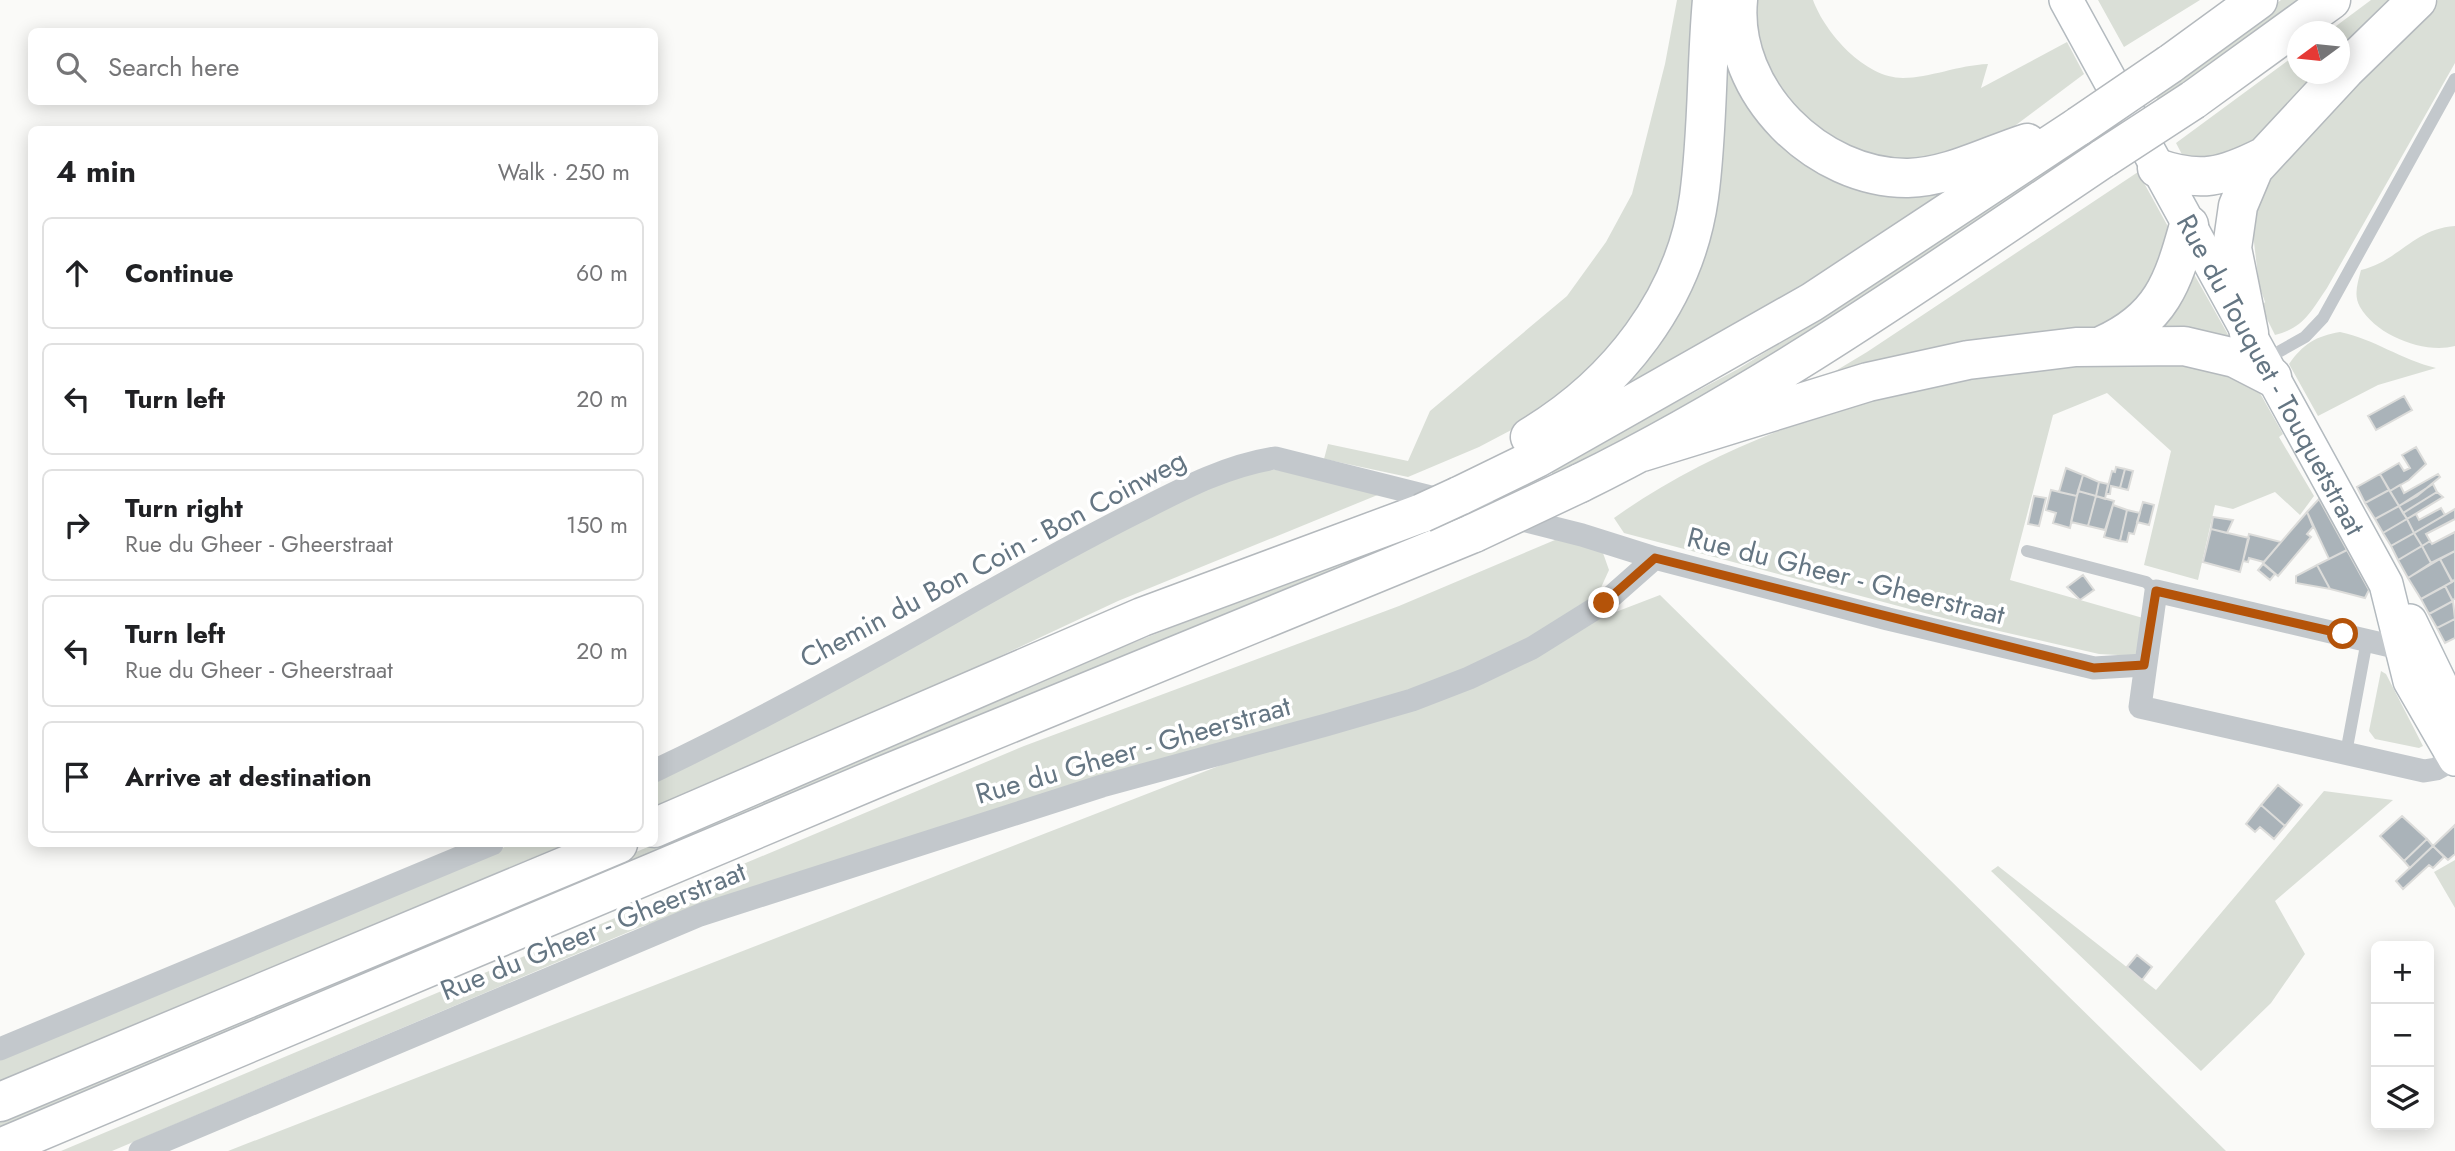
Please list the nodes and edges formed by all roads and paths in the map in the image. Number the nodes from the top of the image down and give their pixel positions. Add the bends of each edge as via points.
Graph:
1 (1712, 0) edge
2 (1738, 0) edge
3 (2066, 0) edge
4 (2258, 0) edge
5 (2332, 0) edge
6 (2417, 0) edge
7 (2455, 79) edge
8 (2079, 126) junction
9 (2263, 157) junction
10 (2157, 167) junction
11 (2189, 225) junction
12 (2101, 346) junction
13 (2262, 357) junction
14 (1642, 452) junction
15 (1522, 455) junction
16 (2027, 551) dead end
17 (1655, 558) junction
18 (2156, 591) junction
19 (2392, 592) junction
20 (2367, 640) junction
21 (2399, 648) junction
22 (2144, 665) junction
23 (2455, 714) edge
24 (2346, 753) junction
25 (2455, 759) edge
26 (658, 769) edge
27 (658, 826) edge
28 (485, 847) edge
29 (611, 847) edge
30 (0, 1049) edge
31 (0, 1102) edge
32 (0, 1148) edge
33 (140, 1151) edge

1 - 15 highway via 1699,199 1682,265 1665,304 1628,353
2 - 8 highway via 1744,48 1757,84 1781,122 1816,150 1857,170 1909,178 1960,167
3 - 10 main road, Rue du Touquet - Touquetstraat
4 - 8 highway, bridge
5 - 14 highway, bridge via 2193,100 1785,371
6 - 9 highway
7 - 13 lane via 2323,317 2305,337
8 - 15 highway via 1812,302
9 - 10 highway via 2212,177 2185,177
9 - 13 highway via 2238,206 2232,248 2237,286
10 - 11 main road, Rue du Touquet - Touquetstraat
11 - 12 highway via 2179,264 2161,300 2141,323
11 - 13 main road, Rue du Touquet - Touquetstraat
12 - 13 highway via 2164,345 2235,358
12 - 14 highway via 1968,360 1868,382
13 - 19 main road, Rue du Touquet - Touquetstraat
14 - 32 highway, bridge via 1474,533 882,776
15 - 27 highway, bridge via 1459,496 1422,513 1142,617
16 - 18 lane via 2146,582
17 - 22 street, Rue du Gheer - Gheerstraat via 2094,668
17 - 26 street, Chemin du Bon Coin - Bon Coinweg via 1275,458 1243,463 1066,548 889,649
17 - 33 street, Rue du Gheer - Gheerstraat via 1604,603 1532,648 1469,678 1338,722 1102,786 700,915
18 - 20 street
18 - 22 street
19 - 21 main road, Rue du Touquet - Touquetstraat
19 - 23 main road, Rue du Touquet - Touquetstraat
20 - 21 street
20 - 24 lane
21 - 25 main road, Rue du Touquet - Touquetstraat via 2417,697
22 - 24 street via 2140,707
24 - 25 street via 2424,771
28 - 30 street
29 - 31 highway

